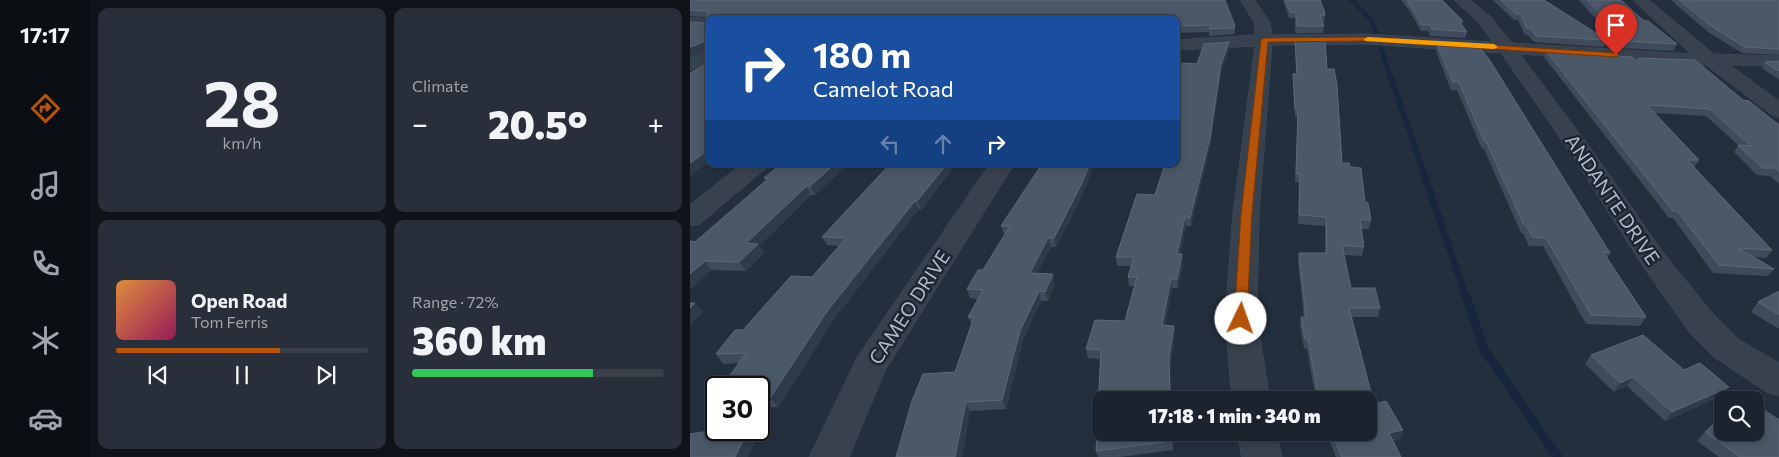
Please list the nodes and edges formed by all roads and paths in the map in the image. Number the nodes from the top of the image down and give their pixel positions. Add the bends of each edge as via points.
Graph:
1 (1248, 0) edge
2 (1461, 0) edge
3 (1640, 0) edge
4 (690, 22) edge
5 (705, 23) edge
6 (1264, 40) junction
7 (1180, 45) edge
8 (1506, 47) junction
9 (705, 57) edge
10 (1710, 60) junction
11 (1779, 61) edge
12 (690, 65) edge
13 (1779, 111) edge
14 (753, 167) edge
15 (1000, 167) edge
16 (690, 218) edge
17 (1779, 381) edge
18 (1250, 391) edge
19 (1259, 441) edge
20 (829, 457) edge
21 (1262, 457) edge

1 - 6 street via 1262,23
2 - 8 street, ANDANTE DRIVE via 1484,20
3 - 10 street
4 - 5 street
6 - 7 street
6 - 8 street via 1366,39
6 - 18 street via 1246,213 1241,319
8 - 10 street
8 - 17 street, ANDANTE DRIVE via 1586,158 1652,258 1702,324 1726,348
9 - 12 street
10 - 11 street
10 - 13 street
14 - 16 street
15 - 20 street, CAMEO DRIVE via 870,366
19 - 21 street

